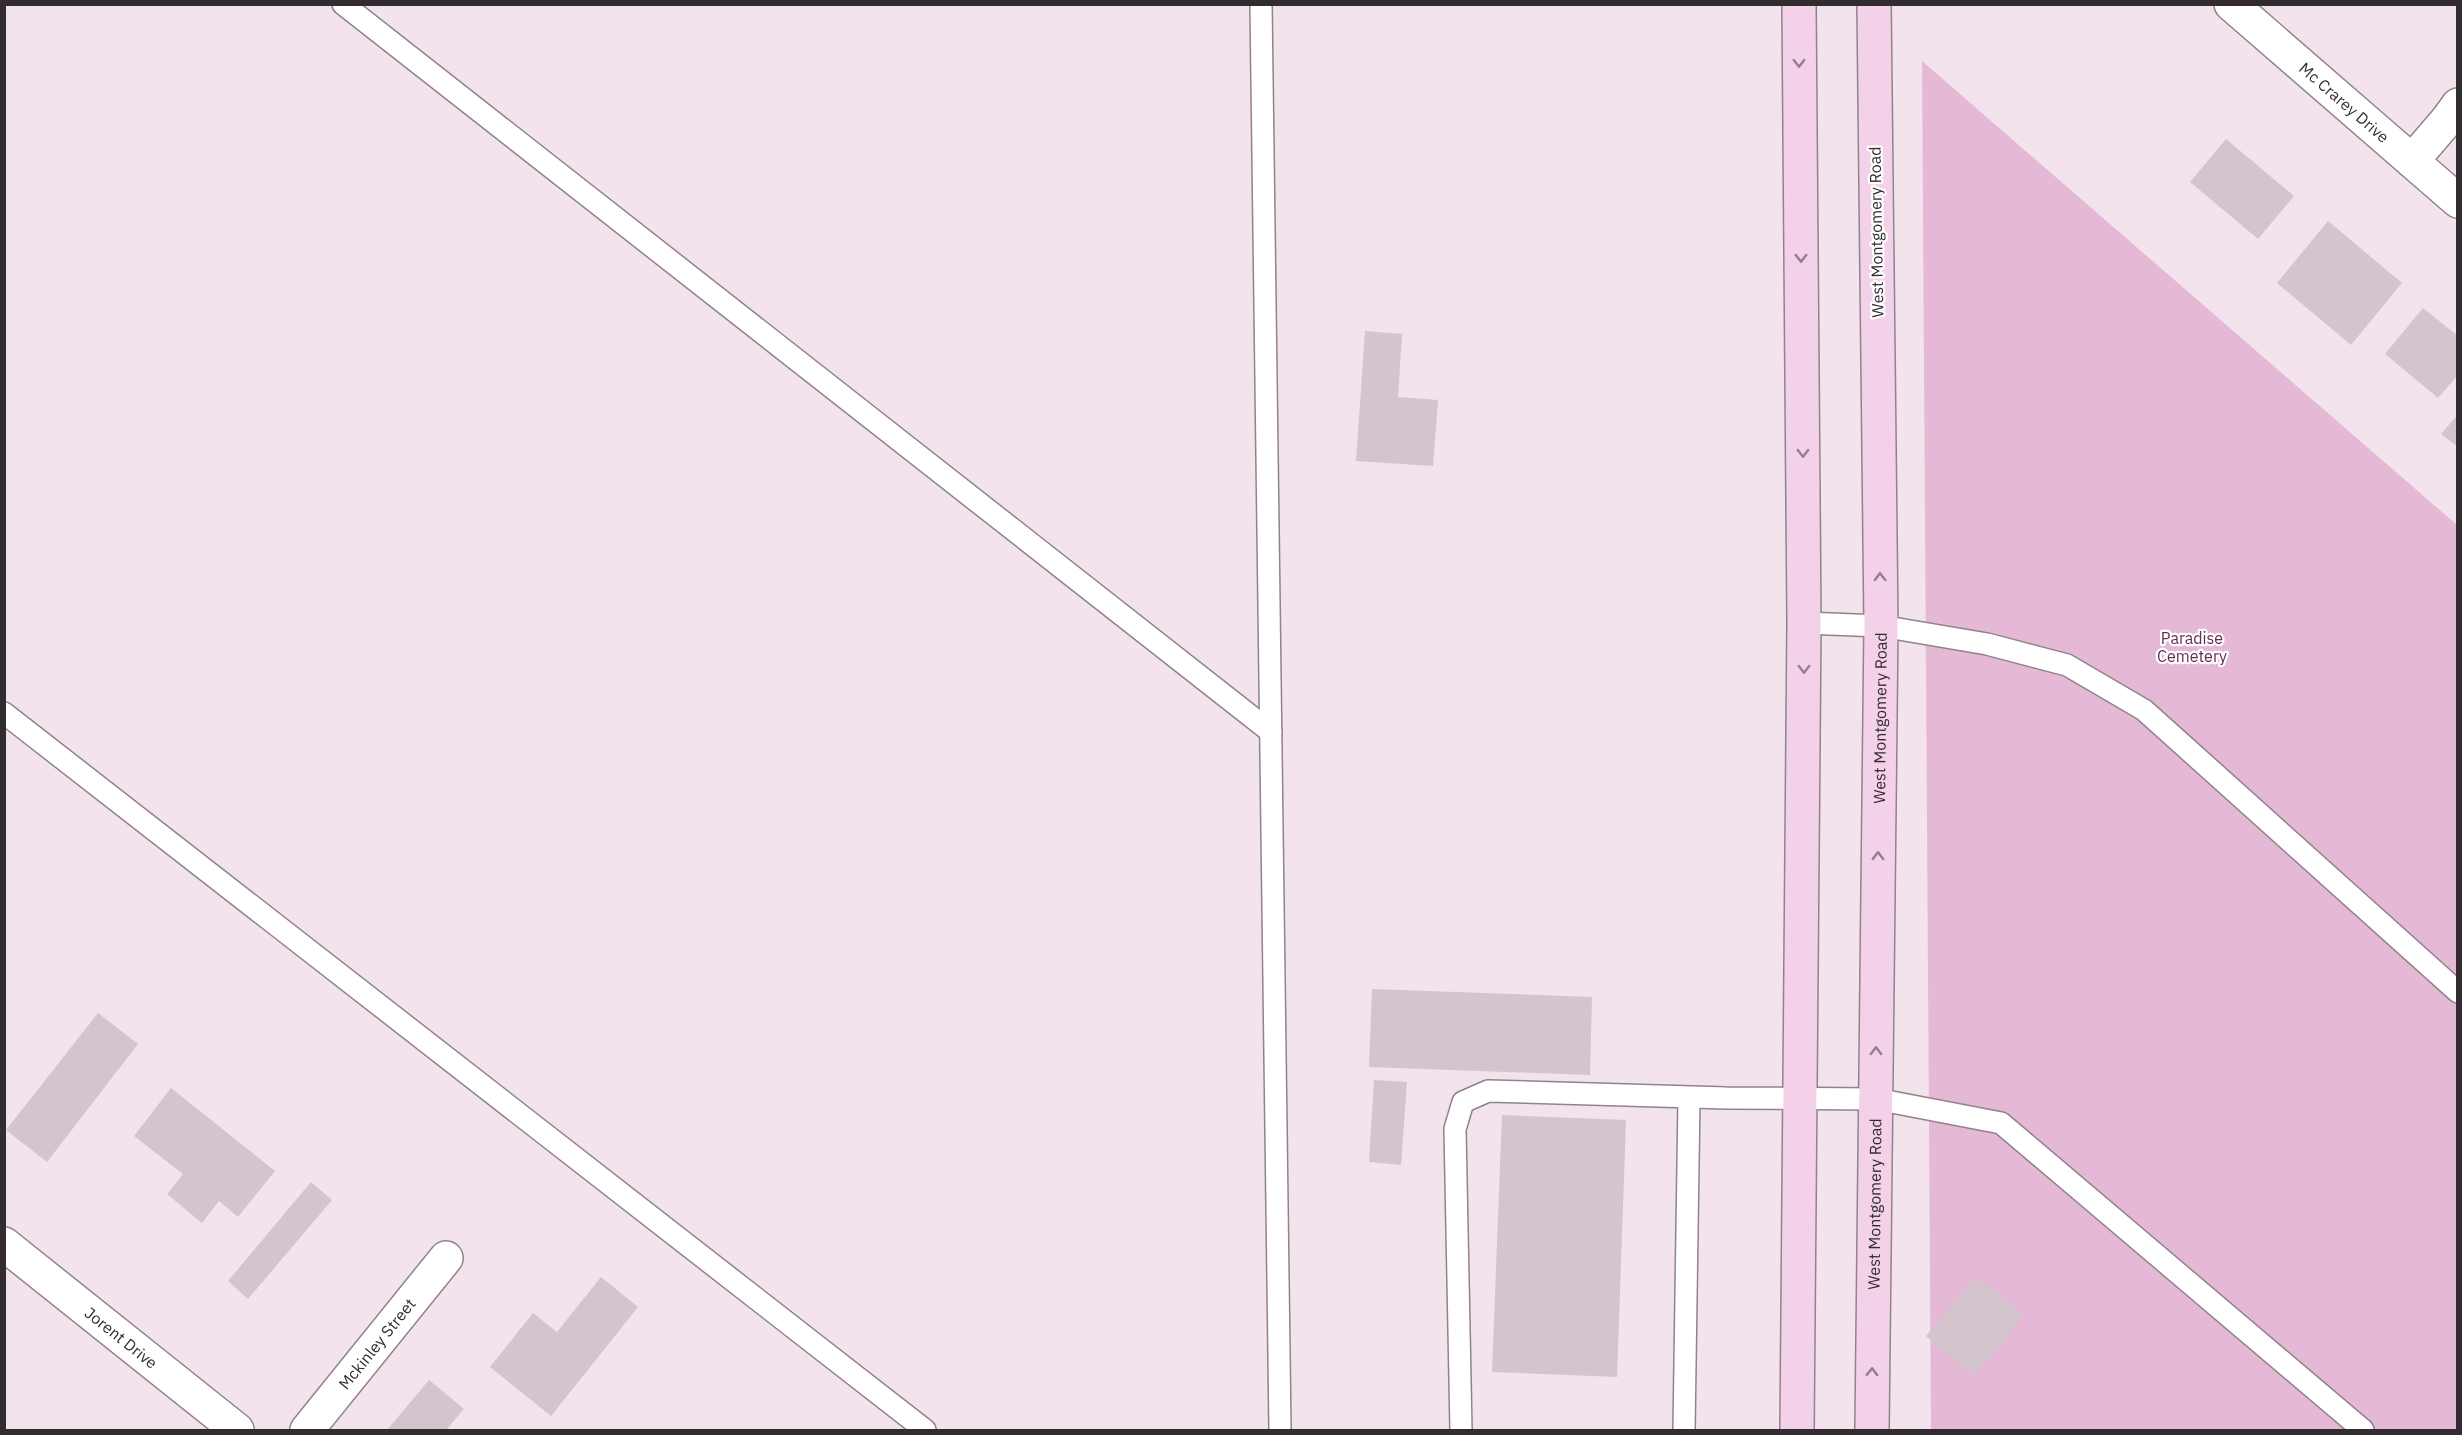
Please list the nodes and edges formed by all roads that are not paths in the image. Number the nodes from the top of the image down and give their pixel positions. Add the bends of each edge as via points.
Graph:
1 (343, 4) edge
2 (1261, 4) edge
3 (1799, 4) edge
4 (1874, 4) edge
5 (2231, 4) edge
6 (2457, 105) edge
7 (2412, 161) junction
8 (2457, 201) edge
9 (1804, 623) junction
10 (1881, 626) junction
11 (4, 713) edge
12 (1271, 732) junction
13 (2457, 992) edge
14 (1800, 1097) junction
15 (1689, 1098) junction
16 (1876, 1099) junction
17 (4, 1244) edge
18 (446, 1258) dead end
19 (237, 1431) edge
20 (307, 1431) edge
21 (925, 1431) edge
22 (1280, 1431) edge
23 (1461, 1431) edge
24 (1684, 1431) edge
25 (1797, 1431) edge
26 (1872, 1431) edge
27 (2363, 1431) edge

1 - 12 lane
2 - 12 lane
3 -> 9 main road
10 -> 4 main road, West Montgomery Road
5 - 7 street, Mc Crarey Drive
6 - 7 street
7 - 8 street, Mc Crarey Drive
9 - 10 lane
9 -> 14 main road
10 - 13 lane via 1987,644 2067,665 2144,710
16 -> 10 main road, West Montgomery Road
11 - 21 lane
12 - 22 lane
14 - 15 lane
14 - 16 lane
14 - 25 main road
15 - 23 lane via 1488,1091 1463,1102 1455,1129
15 - 24 lane
26 -> 16 main road, West Montgomery Road
16 - 27 lane via 2001,1123
17 - 19 street, Jorent Drive
18 - 20 street, Mckinley Street

